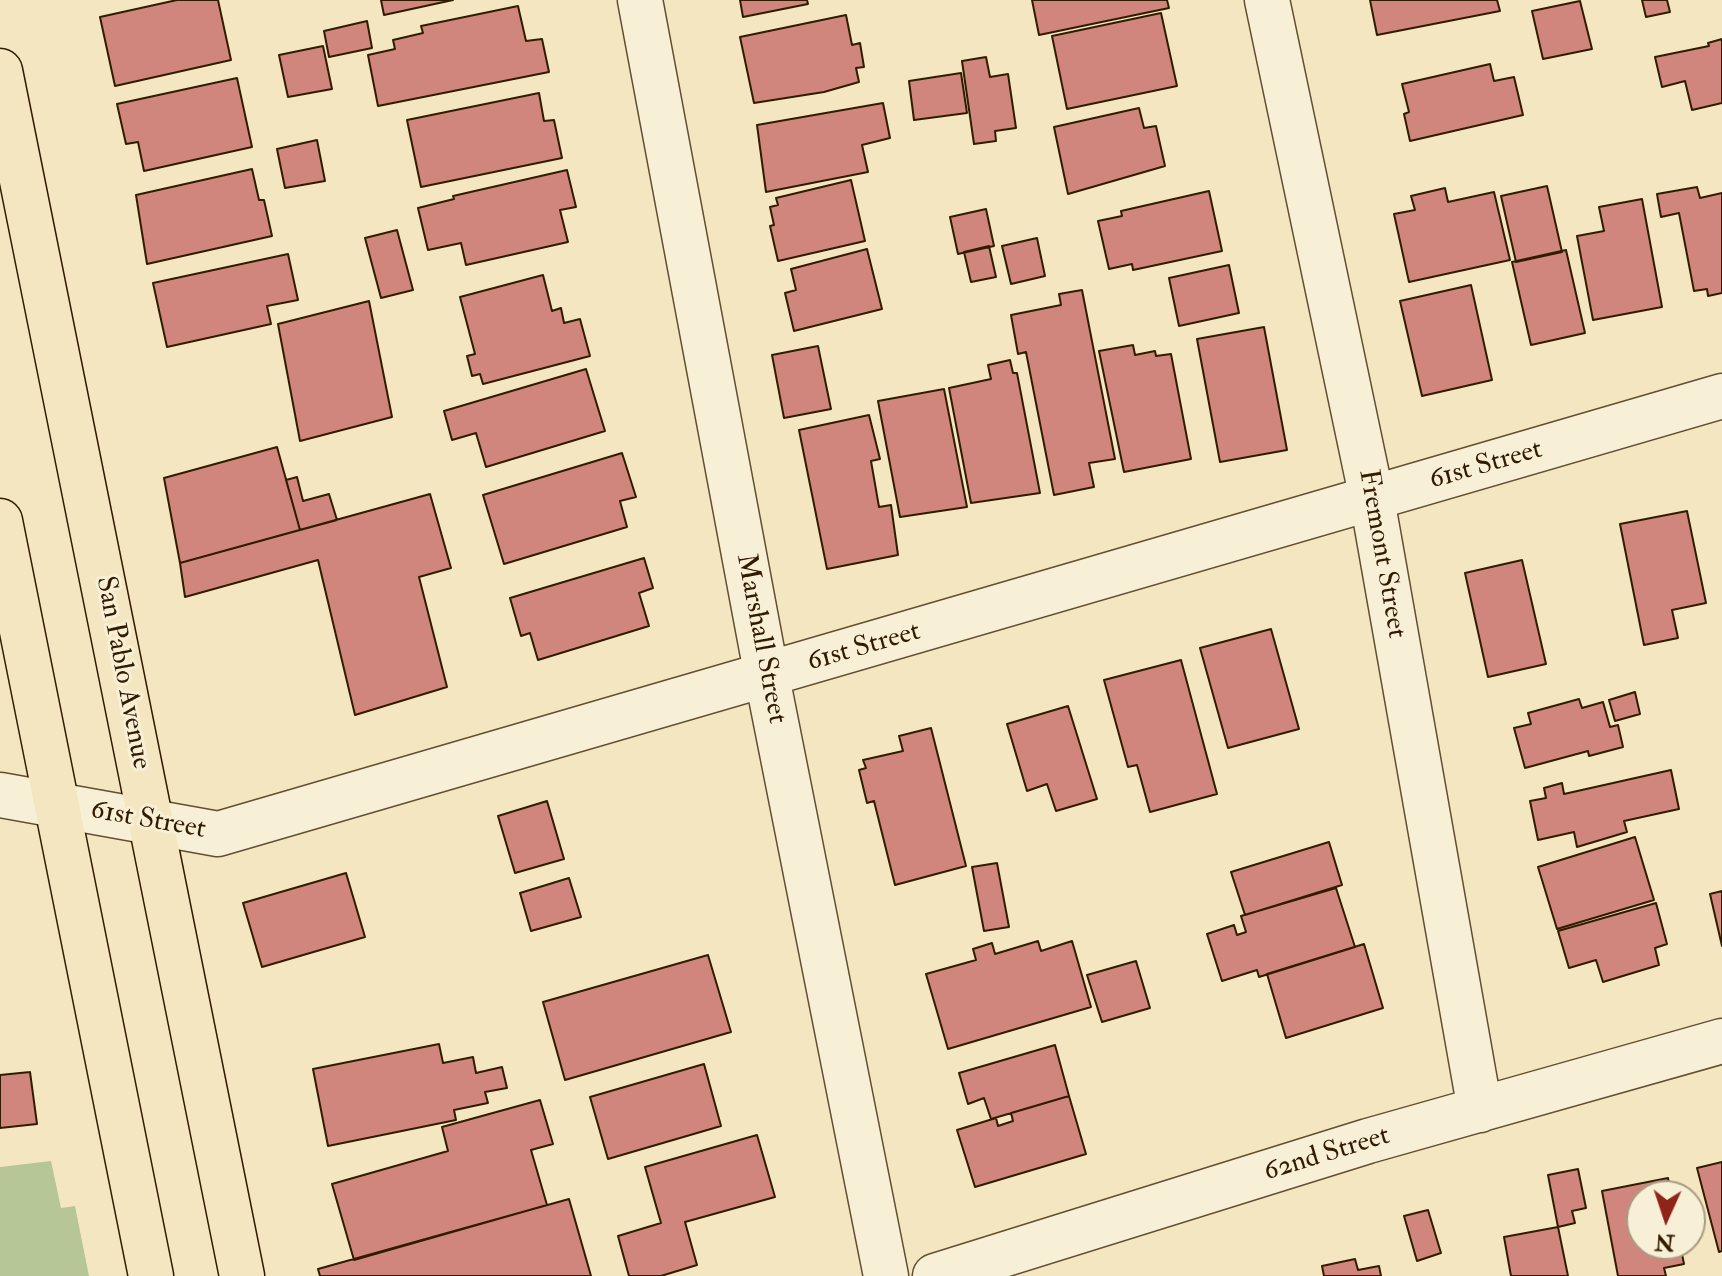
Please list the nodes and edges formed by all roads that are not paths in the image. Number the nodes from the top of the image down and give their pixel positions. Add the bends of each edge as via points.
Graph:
1 (640, 0) edge
2 (1267, 0) edge
3 (0, 71) edge
4 (1722, 396) edge
5 (1372, 499) junction
6 (0, 521) edge
7 (767, 677) junction
8 (0, 795) edge
9 (57, 805) junction
10 (151, 821) junction
11 (1722, 1041) edge
12 (1480, 1110) junction
13 (151, 1276) edge
14 (242, 1276) edge
15 (886, 1276) edge
16 (935, 1276) edge

1 - 7 street, Marshall Street
2 - 5 street, Fremont Street
3 - 10 main road, San Pablo Avenue
4 - 5 street, 61st Street
5 - 7 street, 61st Street
5 - 12 street, Fremont Street
6 - 9 main road
7 - 10 street, 61st Street via 218,834
7 - 15 street, Marshall Street
8 - 9 street, 61st Street
9 - 10 street, 61st Street
9 - 13 main road
10 - 14 main road, San Pablo Avenue
11 - 12 street, 62nd Street
12 - 16 street, 62nd Street

